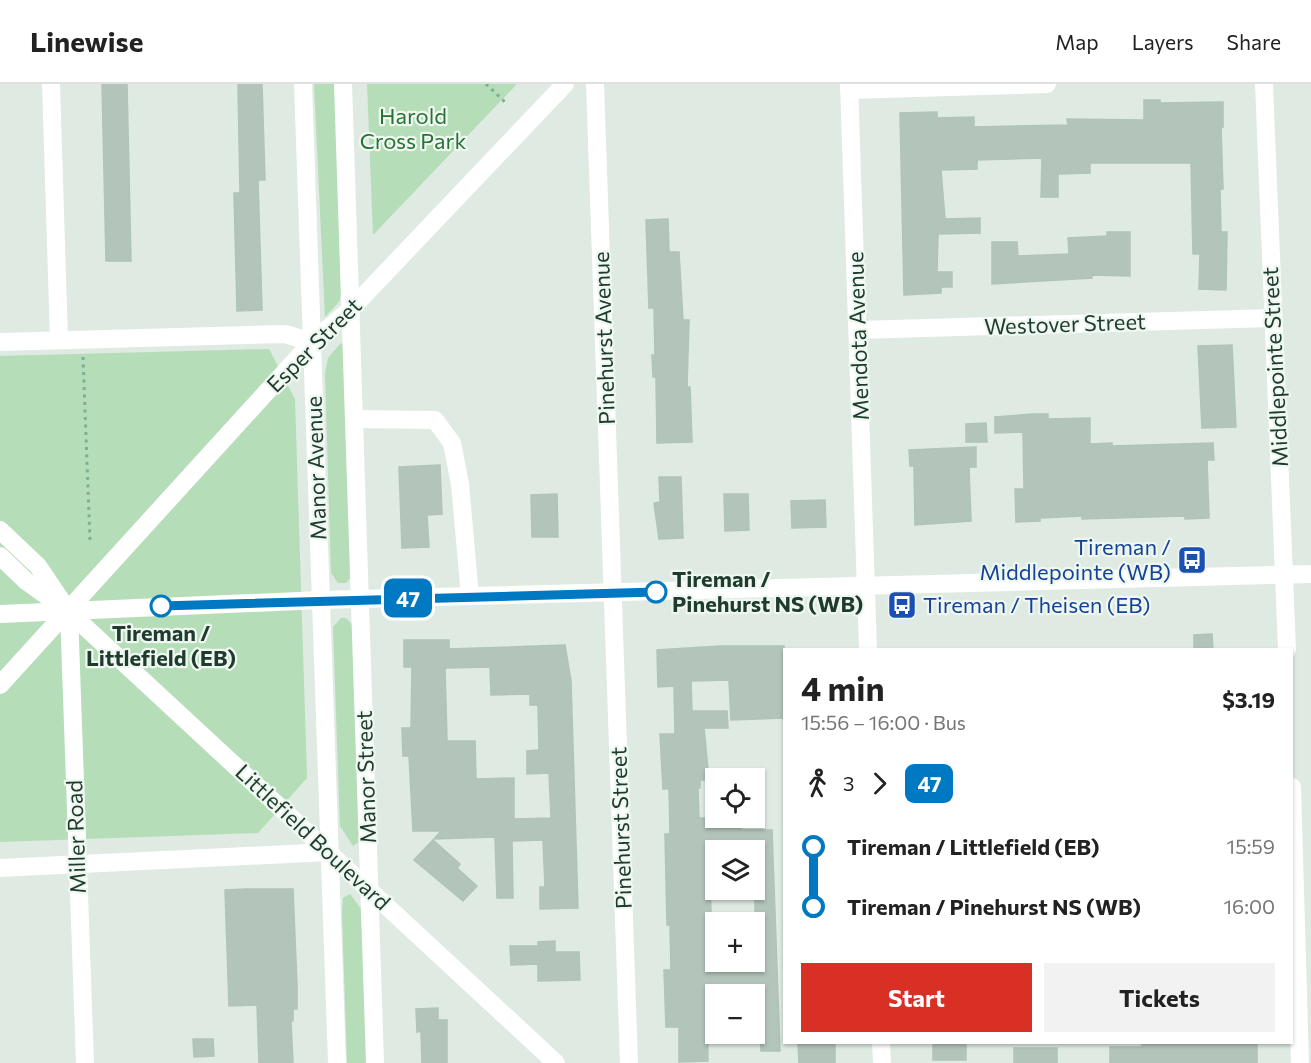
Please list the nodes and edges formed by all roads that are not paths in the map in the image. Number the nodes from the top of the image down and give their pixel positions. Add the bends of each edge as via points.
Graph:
1 (51, 84) edge
2 (303, 84) edge
3 (343, 84) edge
4 (565, 84) edge
5 (595, 84) edge
6 (1047, 84) edge
7 (1264, 84) edge
8 (849, 87) edge
9 (351, 310) junction
10 (1272, 318) junction
11 (858, 330) junction
12 (59, 340) junction
13 (0, 342) edge
14 (312, 342) junction
15 (354, 419) junction
16 (0, 530) edge
17 (0, 556) edge
18 (1311, 574) edge
19 (1285, 575) junction
20 (866, 588) junction
21 (614, 592) junction
22 (470, 597) junction
23 (360, 599) junction
24 (321, 600) junction
25 (69, 612) junction
26 (0, 614) edge
27 (868, 648) edge
28 (1287, 648) edge
29 (0, 685) edge
30 (329, 852) junction
31 (77, 865) junction
32 (0, 868) edge
33 (1293, 878) edge
34 (370, 890) junction
35 (881, 1044) edge
36 (85, 1063) edge
37 (338, 1063) edge
38 (375, 1063) edge
39 (556, 1063) edge
40 (629, 1063) edge
41 (882, 1063) edge
42 (1300, 1063) edge

1 - 12 street
2 - 14 street, Manor Avenue
3 - 9 street, Manor Avenue
4 - 9 street, Esper Street
5 - 21 street, Pinehurst Avenue
6 - 8 street
7 - 10 street, Middlepointe Street
8 - 11 street, Mendota Avenue
9 - 14 street, Esper Street
9 - 15 street, Manor Avenue
10 - 11 street, Westover Street
10 - 19 street, Middlepointe Street
11 - 20 street, Mendota Avenue
12 - 13 street
12 - 14 street via 285,334
14 - 24 street, Manor Avenue
14 - 25 street, Esper Street
15 - 22 street via 435,420 452,442 460,484
15 - 23 street, Manor Avenue
16 - 25 street via 38,566
17 - 25 street via 26,581
18 - 19 street
19 - 20 street
19 - 28 street, Middlepointe Street
20 - 21 street
20 - 27 street, Mendota Avenue
21 - 22 street
21 - 40 street, Pinehurst Street
22 - 23 street
23 - 24 street
23 - 34 street, Manor Street
24 - 25 street
24 - 30 street, Manor Street
25 - 26 street
25 - 29 street, Esper Street
25 - 30 street, Littlefield Boulevard
25 - 31 street, Miller Road
30 - 31 street
30 - 34 street, Littlefield Boulevard
30 - 37 street, Manor Street
31 - 32 street
31 - 36 street, Miller Road
33 - 42 street
34 - 38 street, Manor Street
34 - 39 street, Littlefield Boulevard
35 - 41 street

